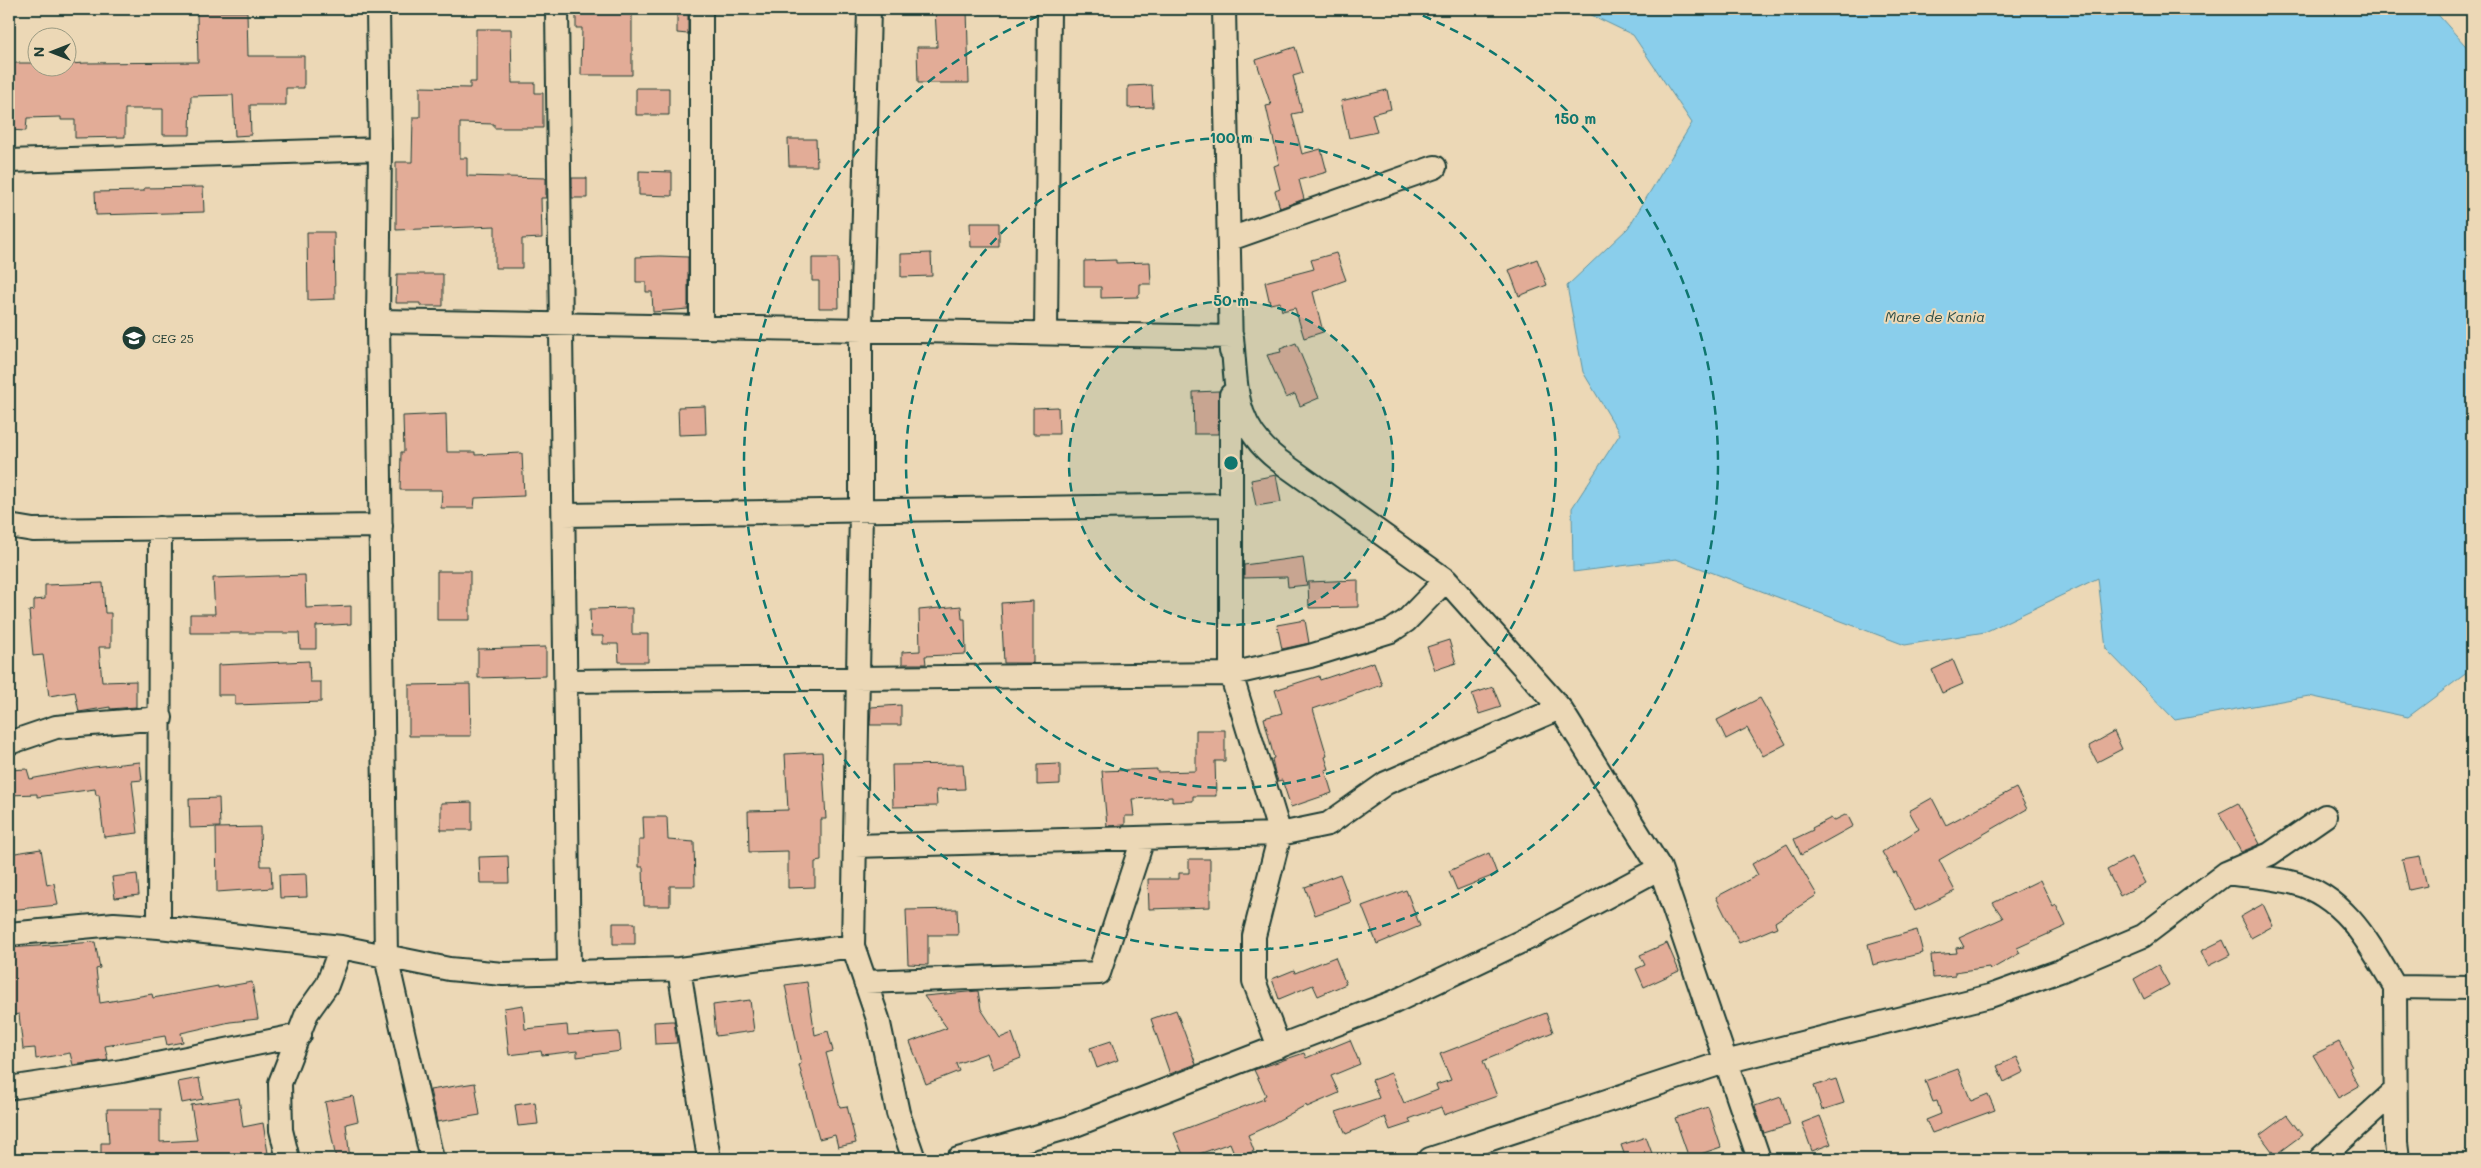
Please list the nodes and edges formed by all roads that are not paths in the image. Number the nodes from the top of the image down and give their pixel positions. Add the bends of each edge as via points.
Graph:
1 (378, 9) edge
2 (557, 9) edge
3 (701, 9) edge
4 (869, 9) edge
5 (1049, 9) edge
6 (1224, 9) edge
7 (380, 149) junction
8 (9, 161) edge
9 (1435, 167) dead end
10 (1230, 239) junction
11 (378, 321) junction
12 (561, 324) junction
13 (701, 327) junction
14 (861, 330) junction
15 (1046, 333) junction
16 (1232, 336) junction
17 (1229, 505) junction
18 (861, 511) junction
19 (564, 515) junction
20 (9, 526) edge
21 (381, 526) junction
22 (160, 528) junction
23 (1446, 580) junction
24 (1231, 674) junction
25 (858, 678) junction
26 (566, 681) junction
27 (1560, 708) junction
28 (161, 718) junction
29 (9, 742) edge
30 (2325, 816) dead end
31 (1280, 834) junction
32 (1143, 839) junction
33 (855, 846) junction
34 (1660, 868) junction
35 (2226, 873) junction
36 (159, 927) junction
37 (9, 934) edge
38 (853, 946) junction
39 (341, 947) junction
40 (386, 957) junction
41 (679, 969) junction
42 (569, 974) junction
43 (865, 982) junction
44 (2395, 987) junction
45 (2472, 988) edge
46 (300, 1035) junction
47 (1279, 1047) junction
48 (1725, 1062) junction
49 (9, 1088) edge
50 (2395, 1091) junction
51 (288, 1159) edge
52 (432, 1159) edge
53 (709, 1159) edge
54 (914, 1159) edge
55 (958, 1159) edge
56 (1430, 1159) edge
57 (1759, 1159) edge
58 (2320, 1159) edge
59 (2398, 1159) edge

1 - 7 street
2 - 12 street
3 - 13 street
4 - 14 street
5 - 15 street
6 - 10 street
7 - 8 street
7 - 11 street
9 - 10 street
10 - 16 street
11 - 12 street
11 - 21 street
12 - 13 street
12 - 19 street
13 - 14 street
14 - 15 street
14 - 18 street
15 - 16 street
16 - 17 street
16 - 23 street via 1238,398 1248,430 1255,440 1278,460
17 - 18 street
17 - 24 street
18 - 19 street
18 - 25 street
19 - 26 street
20 - 22 street via 33,530
21 - 22 street
21 - 40 street
22 - 28 street
23 - 24 street via 1406,621 1391,631 1310,656
23 - 27 street
24 - 25 street
24 - 31 street
25 - 26 street
25 - 33 street
26 - 42 street
27 - 31 street via 1386,783 1328,824
27 - 34 street
28 - 29 street via 56,727
28 - 36 street
30 - 35 street via 2270,854
31 - 32 street
31 - 47 street via 1254,936 1254,981
32 - 33 street
32 - 43 street via 1099,974
33 - 38 street
34 - 47 street via 1535,934 1394,1002
34 - 48 street
35 - 44 street via 2295,883 2333,902 2361,931
35 - 48 street via 2143,936 2060,971 1990,996
36 - 37 street via 114,924
36 - 39 street
38 - 41 street
38 - 43 street
39 - 40 street
39 - 46 street via 327,985 307,1014
40 - 42 street via 503,974
40 - 52 street
41 - 42 street
41 - 53 street
43 - 54 street via 878,1019 898,1113
44 - 45 street
44 - 50 street
46 - 49 street via 122,1071
46 - 51 street via 280,1083 281,1130
47 - 55 street via 1070,1127
48 - 56 street
48 - 57 street
50 - 58 street
50 - 59 street

